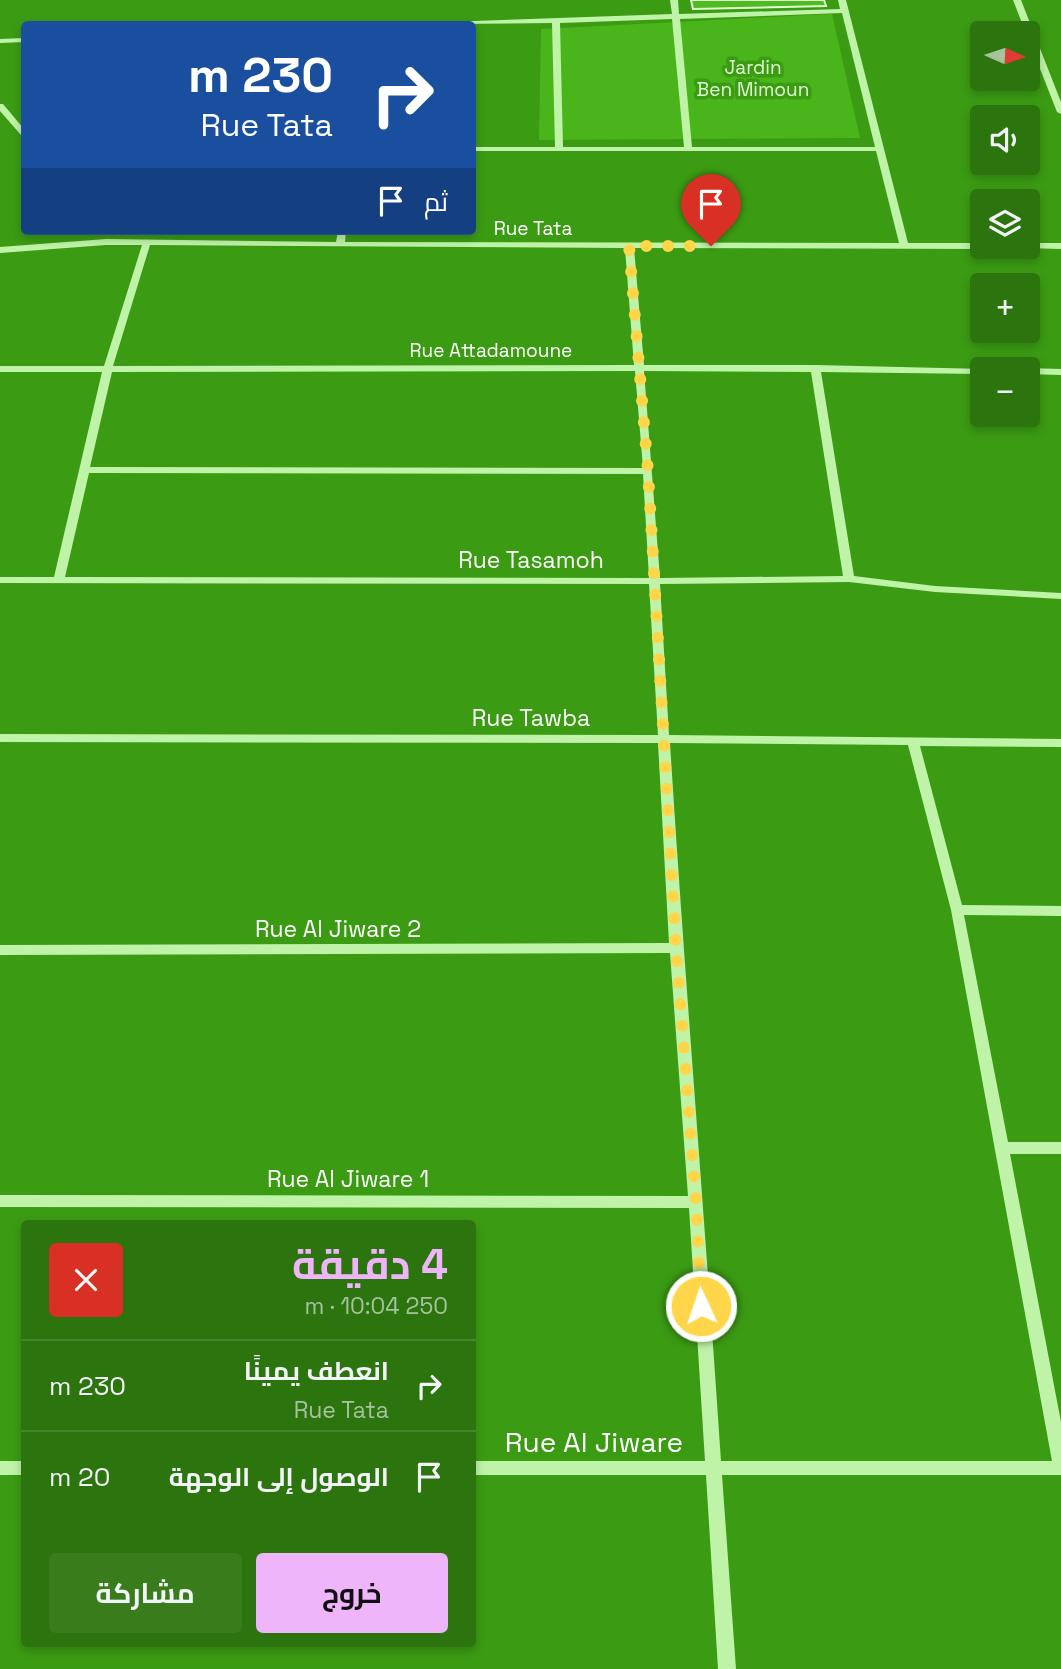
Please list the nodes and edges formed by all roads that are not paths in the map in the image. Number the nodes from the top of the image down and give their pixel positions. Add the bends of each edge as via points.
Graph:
1 (674, 0) edge
2 (842, 0) edge
3 (1017, 0) edge
4 (844, 11) junction
5 (677, 18) junction
6 (556, 21) junction
7 (476, 23) edge
8 (21, 40) edge
9 (0, 41) edge
10 (0, 106) edge
11 (1061, 112) edge
12 (21, 130) edge
13 (688, 147) junction
14 (559, 148) junction
15 (476, 149) edge
16 (879, 149) junction
17 (102, 235) edge
18 (341, 235) edge
19 (106, 242) junction
20 (147, 242) junction
21 (340, 245) junction
22 (629, 246) junction
23 (904, 246) junction
24 (970, 246) edge
25 (1040, 246) edge
26 (1061, 246) edge
27 (0, 250) edge
28 (108, 368) junction
29 (638, 368) junction
30 (815, 368) junction
31 (0, 369) edge
32 (970, 371) edge
33 (1040, 371) edge
34 (1061, 372) edge
35 (87, 470) junction
36 (648, 471) junction
37 (59, 579) junction
38 (849, 579) junction
39 (0, 580) edge
40 (655, 581) junction
41 (1061, 596) edge
42 (0, 738) edge
43 (665, 739) junction
44 (913, 741) junction
45 (1061, 743) edge
46 (957, 910) junction
47 (1061, 911) edge
48 (676, 948) junction
49 (0, 950) edge
50 (1002, 1148) junction
51 (1061, 1148) edge
52 (0, 1201) edge
53 (696, 1202) junction
54 (1061, 1466) edge
55 (0, 1468) edge
56 (21, 1468) edge
57 (476, 1468) edge
58 (715, 1469) junction
59 (727, 1669) edge

1 - 5 street
2 - 4 street
3 - 11 street
4 - 5 street
4 - 16 street
5 - 6 street
5 - 13 street
6 - 7 street
6 - 14 street
8 - 9 street
10 - 12 street
13 - 14 street
13 - 16 street
14 - 15 street
16 - 23 street
17 - 19 street
18 - 21 street
19 - 20 street, Rue Tata
19 - 27 street, Rue Tata
20 - 21 street, Rue Tata
20 - 28 street
21 - 22 street, Rue Tata
22 - 23 street, Rue Tata
22 - 29 street
23 - 24 street, Rue Tata
25 - 26 street
28 - 29 street, Rue Attadamoune
28 - 31 street, Rue Attadamoune
28 - 35 street
29 - 30 street, Rue Attadamoune
29 - 36 street
30 - 32 street, Rue Attadamoune
30 - 38 street
33 - 34 street
35 - 36 street
35 - 37 street
36 - 40 street
37 - 39 street, Rue Tasamoh
37 - 40 street, Rue Tasamoh
38 - 40 street, Rue Tasamoh
38 - 41 street, Rue Tasamoh
40 - 43 street
42 - 43 street, Rue Tawba
43 - 44 street, Rue Tawba
43 - 48 street
44 - 45 street, Rue Tawba
44 - 46 street
46 - 47 street
46 - 50 street
48 - 49 street, Rue Al Jiware 2
48 - 53 street
50 - 51 street
50 - 54 street
52 - 53 street, Rue Al Jiware 1
53 - 58 street
54 - 58 street, Rue Al Jiware
55 - 56 street
57 - 58 street, Rue Al Jiware
58 - 59 street

